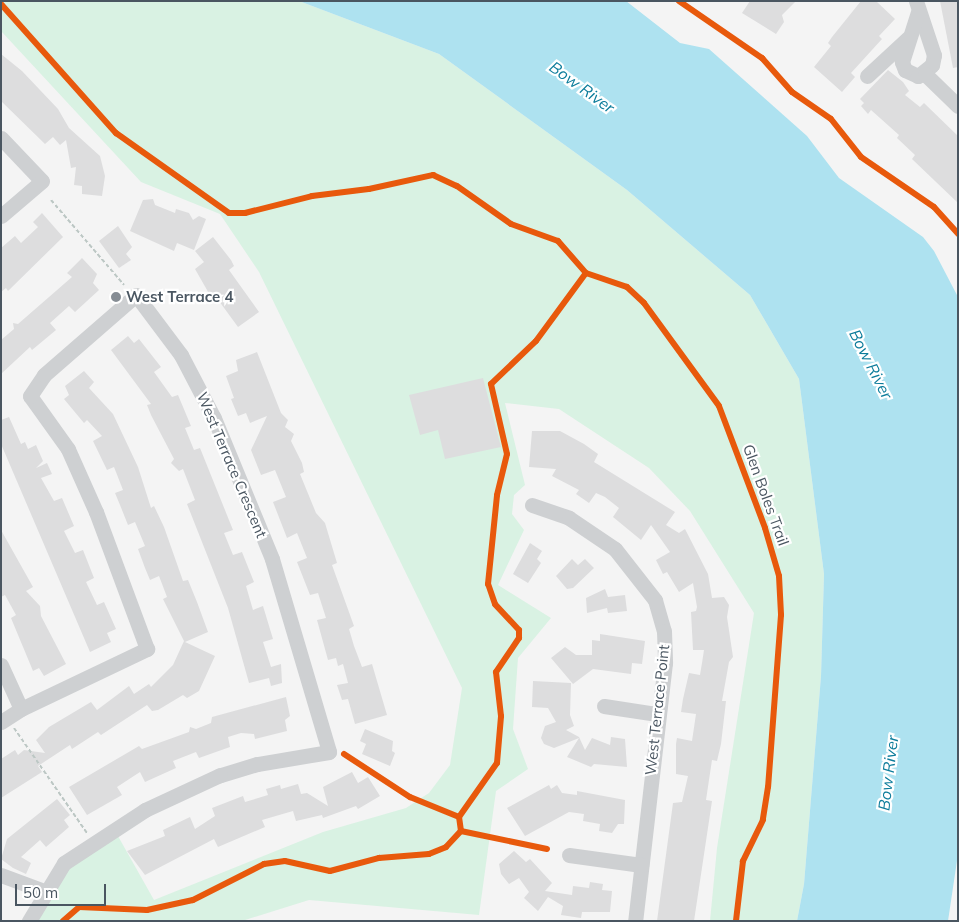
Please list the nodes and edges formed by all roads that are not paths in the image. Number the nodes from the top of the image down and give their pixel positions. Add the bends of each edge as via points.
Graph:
1 (917, 6) edge
2 (908, 38) junction
3 (925, 74) junction
4 (867, 76) dead end
5 (958, 106) edge
6 (1, 138) edge
7 (1, 216) edge
8 (532, 504) dead end
9 (1, 665) edge
10 (604, 706) dead end
11 (21, 709) junction
12 (657, 714) junction
13 (4, 720) edge
14 (569, 855) dead end
15 (641, 865) junction
16 (1, 875) edge
17 (44, 891) junction
18 (29, 921) edge
19 (635, 921) edge

1 - 2 street
1 - 3 street via 934,55
2 - 3 street via 902,62 905,70
2 - 4 street
3 - 5 street
6 - 7 street via 42,181
8 - 12 street, West Terrace Point via 593,531 638,574 655,600 664,631 665,663
9 - 11 street
10 - 12 street
11 - 13 street
11 - 17 street, West Terrace Crescent via 147,649 96,512 68,449 30,396 44,375 136,295 181,354 214,418 272,559 329,752 256,764 220,775 145,810 93,841 64,863
12 - 15 street, West Terrace Point
14 - 15 street
15 - 19 street, West Terrace Point
16 - 17 street
17 - 18 street, West Terrace Crescent

